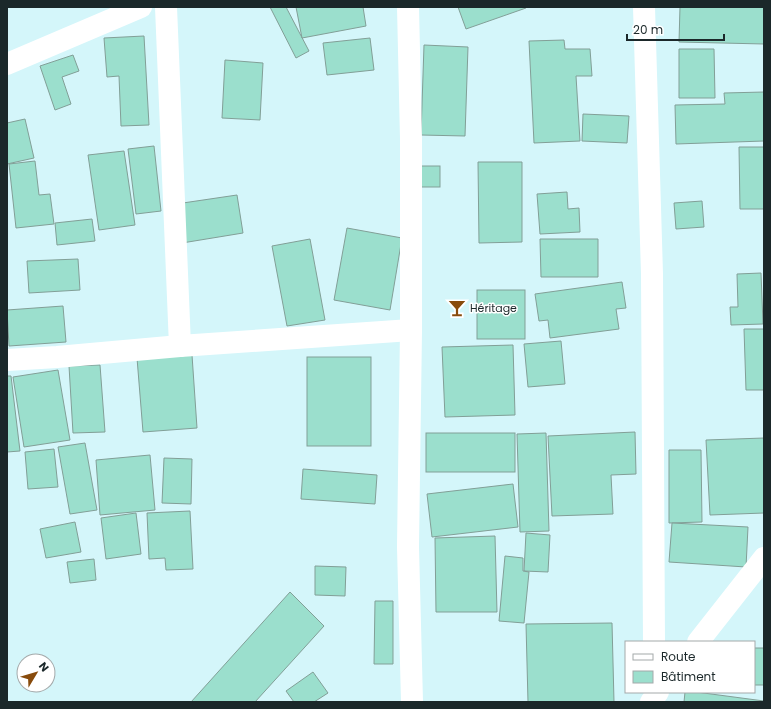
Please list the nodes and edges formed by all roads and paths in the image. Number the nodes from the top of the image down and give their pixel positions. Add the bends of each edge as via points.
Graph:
1 (141, 7) edge
2 (166, 7) edge
3 (408, 7) edge
4 (644, 7) edge
5 (7, 64) edge
6 (411, 330) junction
7 (180, 346) junction
8 (7, 360) edge
9 (764, 558) edge
10 (654, 641) edge
11 (699, 641) edge
12 (412, 702) edge

1 - 5 street
2 - 7 street
3 - 6 street
4 - 10 street via 652,274
6 - 7 street
6 - 12 street via 408,547
7 - 8 street
9 - 11 street

